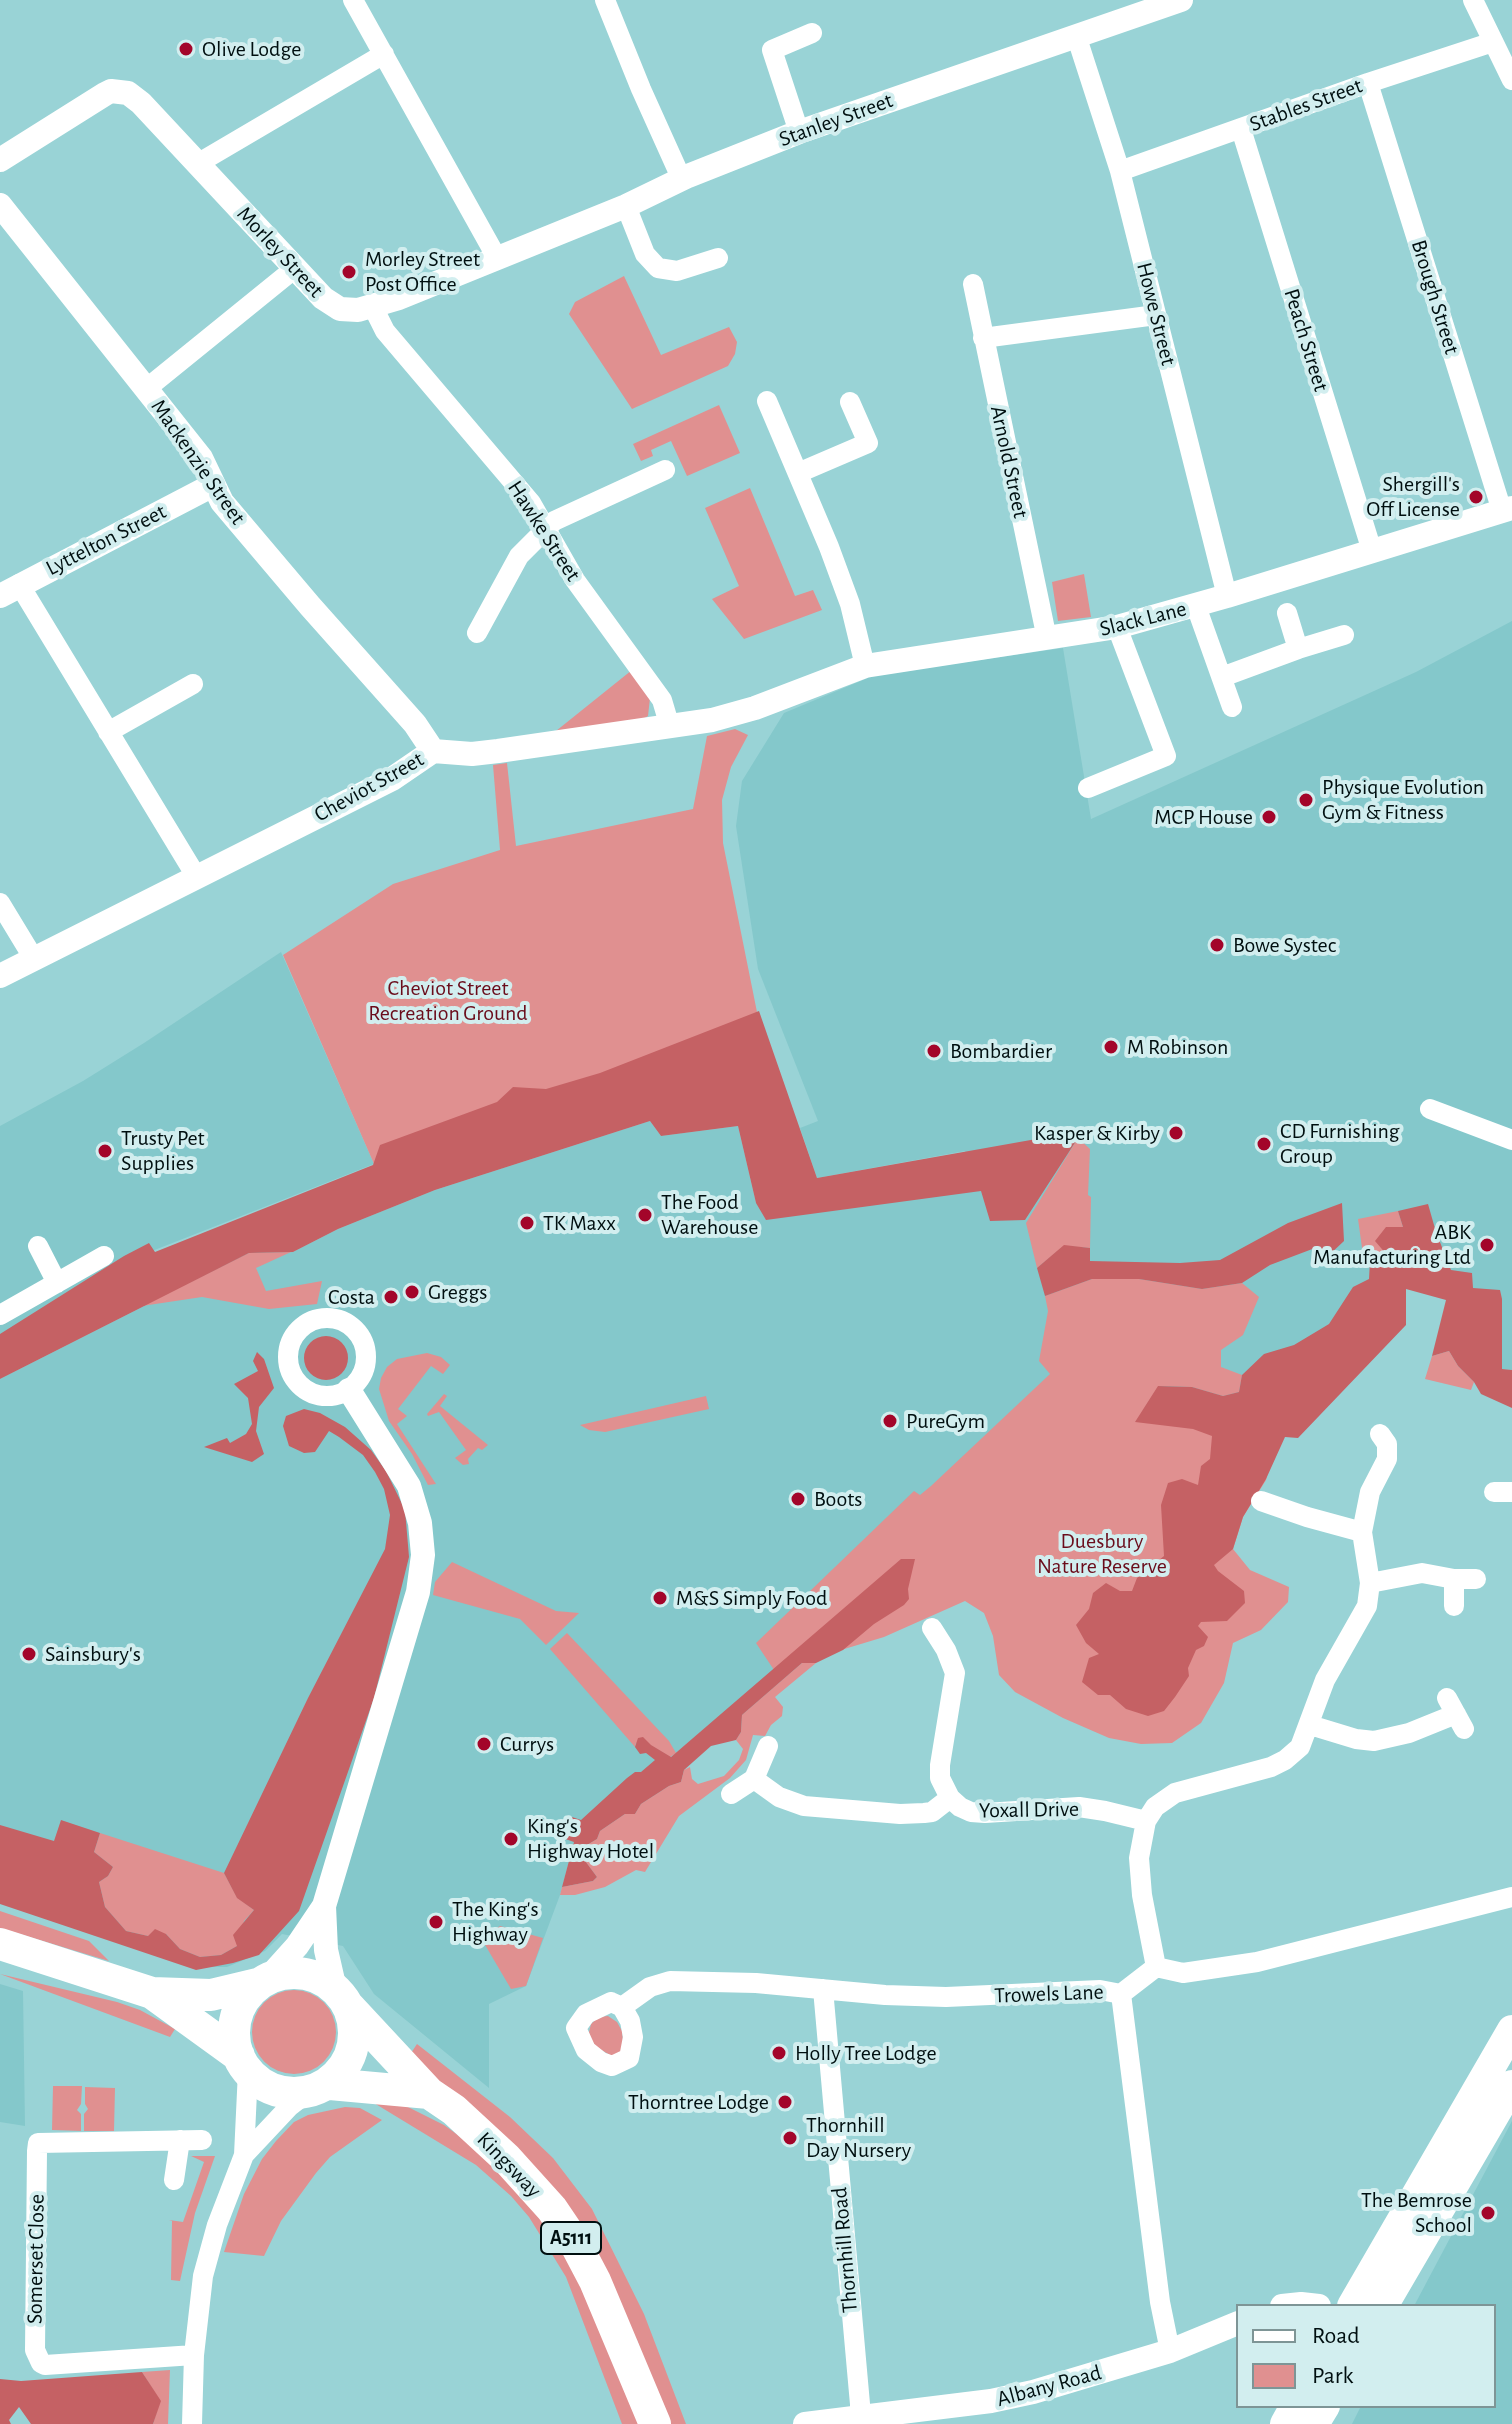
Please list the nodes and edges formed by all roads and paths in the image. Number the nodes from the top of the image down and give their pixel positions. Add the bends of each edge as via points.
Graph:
1 (353, 0) edge
2 (605, 0) edge
3 (1181, 0) edge
4 (1473, 0) edge
5 (1144, 6) edge
6 (812, 33) dead end
7 (1076, 35) junction
8 (1493, 42) junction
9 (384, 54) junction
10 (1512, 77) edge
11 (1368, 83) junction
12 (1241, 129) junction
13 (799, 132) junction
14 (0, 160) edge
15 (197, 164) junction
16 (1120, 171) junction
17 (682, 180) junction
18 (0, 205) edge
19 (626, 206) junction
20 (497, 258) junction
21 (718, 258) dead end
22 (294, 269) junction
23 (973, 284) dead end
24 (373, 307) junction
25 (1156, 315) junction
26 (983, 338) junction
27 (146, 389) junction
28 (767, 401) dead end
29 (850, 402) dead end
30 (665, 470) dead end
31 (798, 473) junction
32 (213, 485) junction
33 (1507, 509) edge
34 (547, 528) junction
35 (1372, 551) junction
36 (10, 590) edge
37 (1227, 596) junction
38 (1196, 606) junction
39 (1287, 613) dead end
40 (1117, 627) junction
41 (477, 633) dead end
42 (1344, 635) dead end
43 (1047, 639) junction
44 (1298, 649) junction
45 (865, 666) junction
46 (1222, 677) junction
47 (193, 684) dead end
48 (769, 703) joint
49 (1232, 707) dead end
50 (670, 727) junction
51 (108, 732) junction
52 (433, 751) junction
53 (1088, 788) dead end
54 (196, 876) junction
55 (0, 903) edge
56 (34, 959) junction
57 (0, 976) edge
58 (1430, 1109) dead end
59 (1512, 1140) edge
60 (38, 1246) dead end
61 (104, 1256) dead end
62 (57, 1283) junction
63 (0, 1315) edge
64 (349, 1390) dead end
65 (1380, 1434) dead end
66 (1261, 1501) dead end
67 (1362, 1532) junction
68 (1454, 1579) junction
69 (1476, 1579) dead end
70 (1370, 1583) junction
71 (1454, 1606) dead end
72 (932, 1628) dead end
73 (1456, 1714) dead end
74 (1310, 1725) junction
75 (768, 1746) dead end
76 (754, 1779) junction
77 (731, 1794) dead end
78 (950, 1798) junction
79 (1146, 1821) junction
80 (1512, 1897) edge
81 (324, 1906) junction
82 (0, 1944) edge
83 (1156, 1967) junction
84 (264, 1980) junction
85 (823, 1989) junction
86 (152, 1993) junction
87 (1121, 1994) junction
88 (342, 1996) junction
89 (622, 2007) dead end
90 (1512, 2030) edge
91 (243, 2063) junction
92 (1512, 2085) edge
93 (319, 2088) junction
94 (429, 2093) junction
95 (180, 2140) junction
96 (202, 2140) dead end
97 (244, 2155) junction
98 (174, 2180) dead end
99 (1353, 2304) edge
100 (1384, 2304) edge
101 (1236, 2324) edge
102 (1170, 2351) junction
103 (194, 2355) junction
104 (860, 2420) edge
105 (192, 2424) edge
106 (655, 2424) edge
107 (805, 2424) edge

1 - 9 street
2 - 17 street
3 - 5 street, Stanley Street
4 - 8 street
5 - 7 street, Stanley Street
6 - 13 street via 772,50
7 - 13 street, Stanley Street
7 - 16 street, Howe Street
8 - 10 street
8 - 11 street, Stables Street
9 - 15 street
9 - 20 street
11 - 12 street, Stables Street
11 - 33 street, Brough Street
12 - 16 street, Stables Street
12 - 35 street, Peach Street
13 - 17 street, Stanley Street
14 - 15 street, Morley Street via 111,91 128,93 141,103
15 - 22 street, Morley Street
16 - 25 street, Howe Street
17 - 19 street, Stanley Street
18 - 27 street, Mackenzie Street
19 - 20 street, Stanley Street
19 - 21 street via 645,254 658,268 677,271
20 - 24 street, Morley Street
22 - 24 street, Morley Street via 331,305 348,311
22 - 27 street
23 - 26 street, Arnold Street
24 - 34 street, Hawke Street via 385,331 511,477
25 - 26 street
25 - 37 street, Howe Street
26 - 43 street, Arnold Street
27 - 32 street, Mackenzie Street via 201,458
28 - 31 street
29 - 31 street via 868,443
30 - 34 street
31 - 45 street via 850,604
32 - 36 street, Lyttelton Street
32 - 52 street, Mackenzie Street
33 - 35 street, Slack Lane
34 - 41 street via 519,556
34 - 50 street, Hawke Street via 575,580 662,700
35 - 37 street, Slack Lane
36 - 51 street
37 - 38 street, Slack Lane
38 - 40 street, Slack Lane
38 - 46 street
39 - 44 street
40 - 43 street, Slack Lane
40 - 53 street via 1166,756
42 - 44 street
43 - 45 street, Slack Lane
44 - 46 street
45 - 48 street, Slack Lane
46 - 49 street
47 - 51 street
48 - 50 street, Cheviot Street
50 - 52 street, Cheviot Street via 472,754
51 - 54 street
52 - 54 street, Cheviot Street via 392,779
54 - 56 street, Cheviot Street
55 - 56 street
56 - 57 street, Cheviot Street
58 - 59 street
60 - 62 street
61 - 62 street
62 - 63 street
64 - 81 street via 409,1486 423,1555 418,1592
65 - 67 street via 1387,1444 1387,1459 1370,1492
66 - 67 street
67 - 70 street
68 - 69 street
68 - 70 street via 1422,1573
68 - 71 street
70 - 74 street via 1367,1606 1325,1680
72 - 78 street, Yoxall Drive via 955,1673 940,1765
73 - 74 street via 1374,1741
74 - 79 street via 1300,1747 1285,1760 1175,1793
75 - 76 street
76 - 77 street
76 - 78 street via 804,1806 924,1813
78 - 79 street, Yoxall Drive via 971,1812 1079,1807
79 - 83 street via 1139,1858
80 - 83 street via 1257,1962 1183,1973
81 - 84 street via 297,1946
81 - 88 street via 326,1950
82 - 86 highway
83 - 87 street, Trowels Lane
84 - 86 highway via 211,1995
84 - 88 highway via 284,1973 310,1974
84 - 91 highway via 245,1997 237,2015 234,2033
85 - 87 street, Trowels Lane via 946,1997 1100,1990
85 - 89 street, Trowels Lane via 670,1981 650,1987
85 - 104 street, Thornhill Road
86 - 91 highway
87 - 102 street
88 - 93 highway via 353,2041 349,2056
88 - 94 highway, Kingsway / A5111
90 - 99 main road
91 - 93 highway via 280,2092
91 - 97 street
92 - 100 main road
93 - 94 highway
93 - 97 street via 290,2106
94 - 106 highway, Kingsway / A5111 via 506,2158 552,2209 595,2281
95 - 96 street, Somerset Close
95 - 98 street
95 - 103 street, Somerset Close via 38,2143 35,2350 45,2365
97 - 103 street via 203,2276
101 - 102 street, Albany Road
102 - 104 street, Albany Road via 991,2401
103 - 105 street
104 - 107 street, Albany Road

